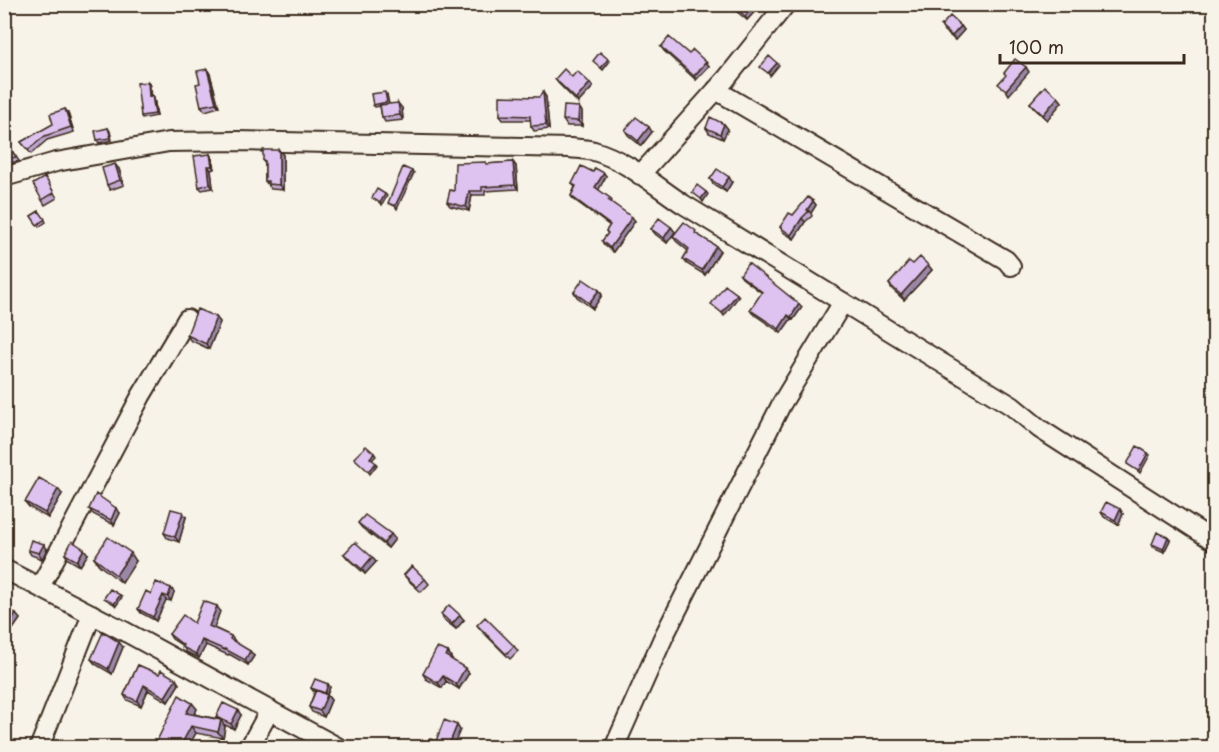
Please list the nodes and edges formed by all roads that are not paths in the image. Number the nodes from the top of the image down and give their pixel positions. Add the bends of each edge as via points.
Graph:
1 (786, 4) edge
2 (716, 90) junction
3 (640, 175) junction
4 (4, 177) edge
5 (1011, 266) dead end
6 (843, 302) junction
7 (187, 319) dead end
8 (1215, 542) edge
9 (4, 569) edge
10 (40, 587) junction
11 (92, 615) junction
12 (270, 710) junction
13 (39, 747) edge
14 (249, 747) edge
15 (339, 747) edge
16 (614, 747) edge

1 - 2 street
2 - 3 street
2 - 5 street
3 - 4 street via 612,158 570,148 237,141 169,142 56,162
3 - 6 street
6 - 8 street via 1012,406 1040,429
6 - 16 street via 782,404 663,638
7 - 10 street via 141,396
9 - 10 street
10 - 11 street
11 - 12 street
11 - 13 street
12 - 14 street
12 - 15 street

